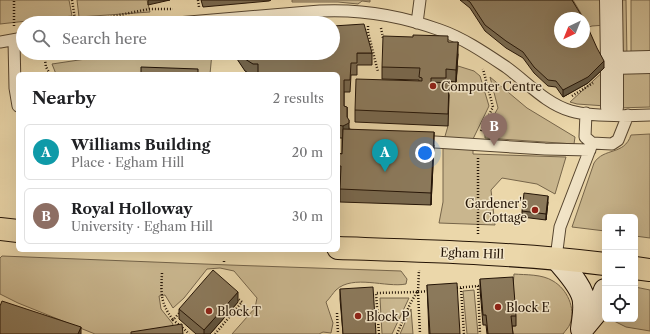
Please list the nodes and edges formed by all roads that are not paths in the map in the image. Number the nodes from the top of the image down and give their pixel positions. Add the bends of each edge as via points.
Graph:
1 (420, 0) edge
2 (611, 0) edge
3 (253, 16) edge
4 (417, 23) junction
5 (16, 39) edge
6 (0, 42) edge
7 (17, 60) edge
8 (650, 62) edge
9 (612, 63) junction
10 (16, 72) edge
11 (16, 76) edge
12 (16, 94) edge
13 (586, 113) junction
14 (617, 113) junction
15 (650, 115) edge
16 (410, 140) edge
17 (591, 147) junction
18 (0, 229) edge
19 (16, 231) edge
20 (340, 248) edge
21 (556, 258) junction
22 (602, 264) edge
23 (638, 268) edge
24 (650, 270) edge
25 (602, 298) edge
26 (580, 331) edge

1 - 4 lane
2 - 9 street
3 - 4 lane via 340,10
4 - 13 lane via 440,30 475,47 544,97 571,111
5 - 6 lane
7 - 10 lane
8 - 9 street
9 - 14 street
11 - 12 lane
13 - 14 lane
13 - 17 lane via 585,137
14 - 15 lane
14 - 17 lane via 618,140 612,144
16 - 17 lane via 545,149
17 - 21 lane via 560,227
18 - 19 main road
20 - 21 main road, Egham Hill
21 - 22 main road, Egham Hill
21 - 26 street via 580,288 585,302
23 - 24 main road
25 - 26 street via 597,311

